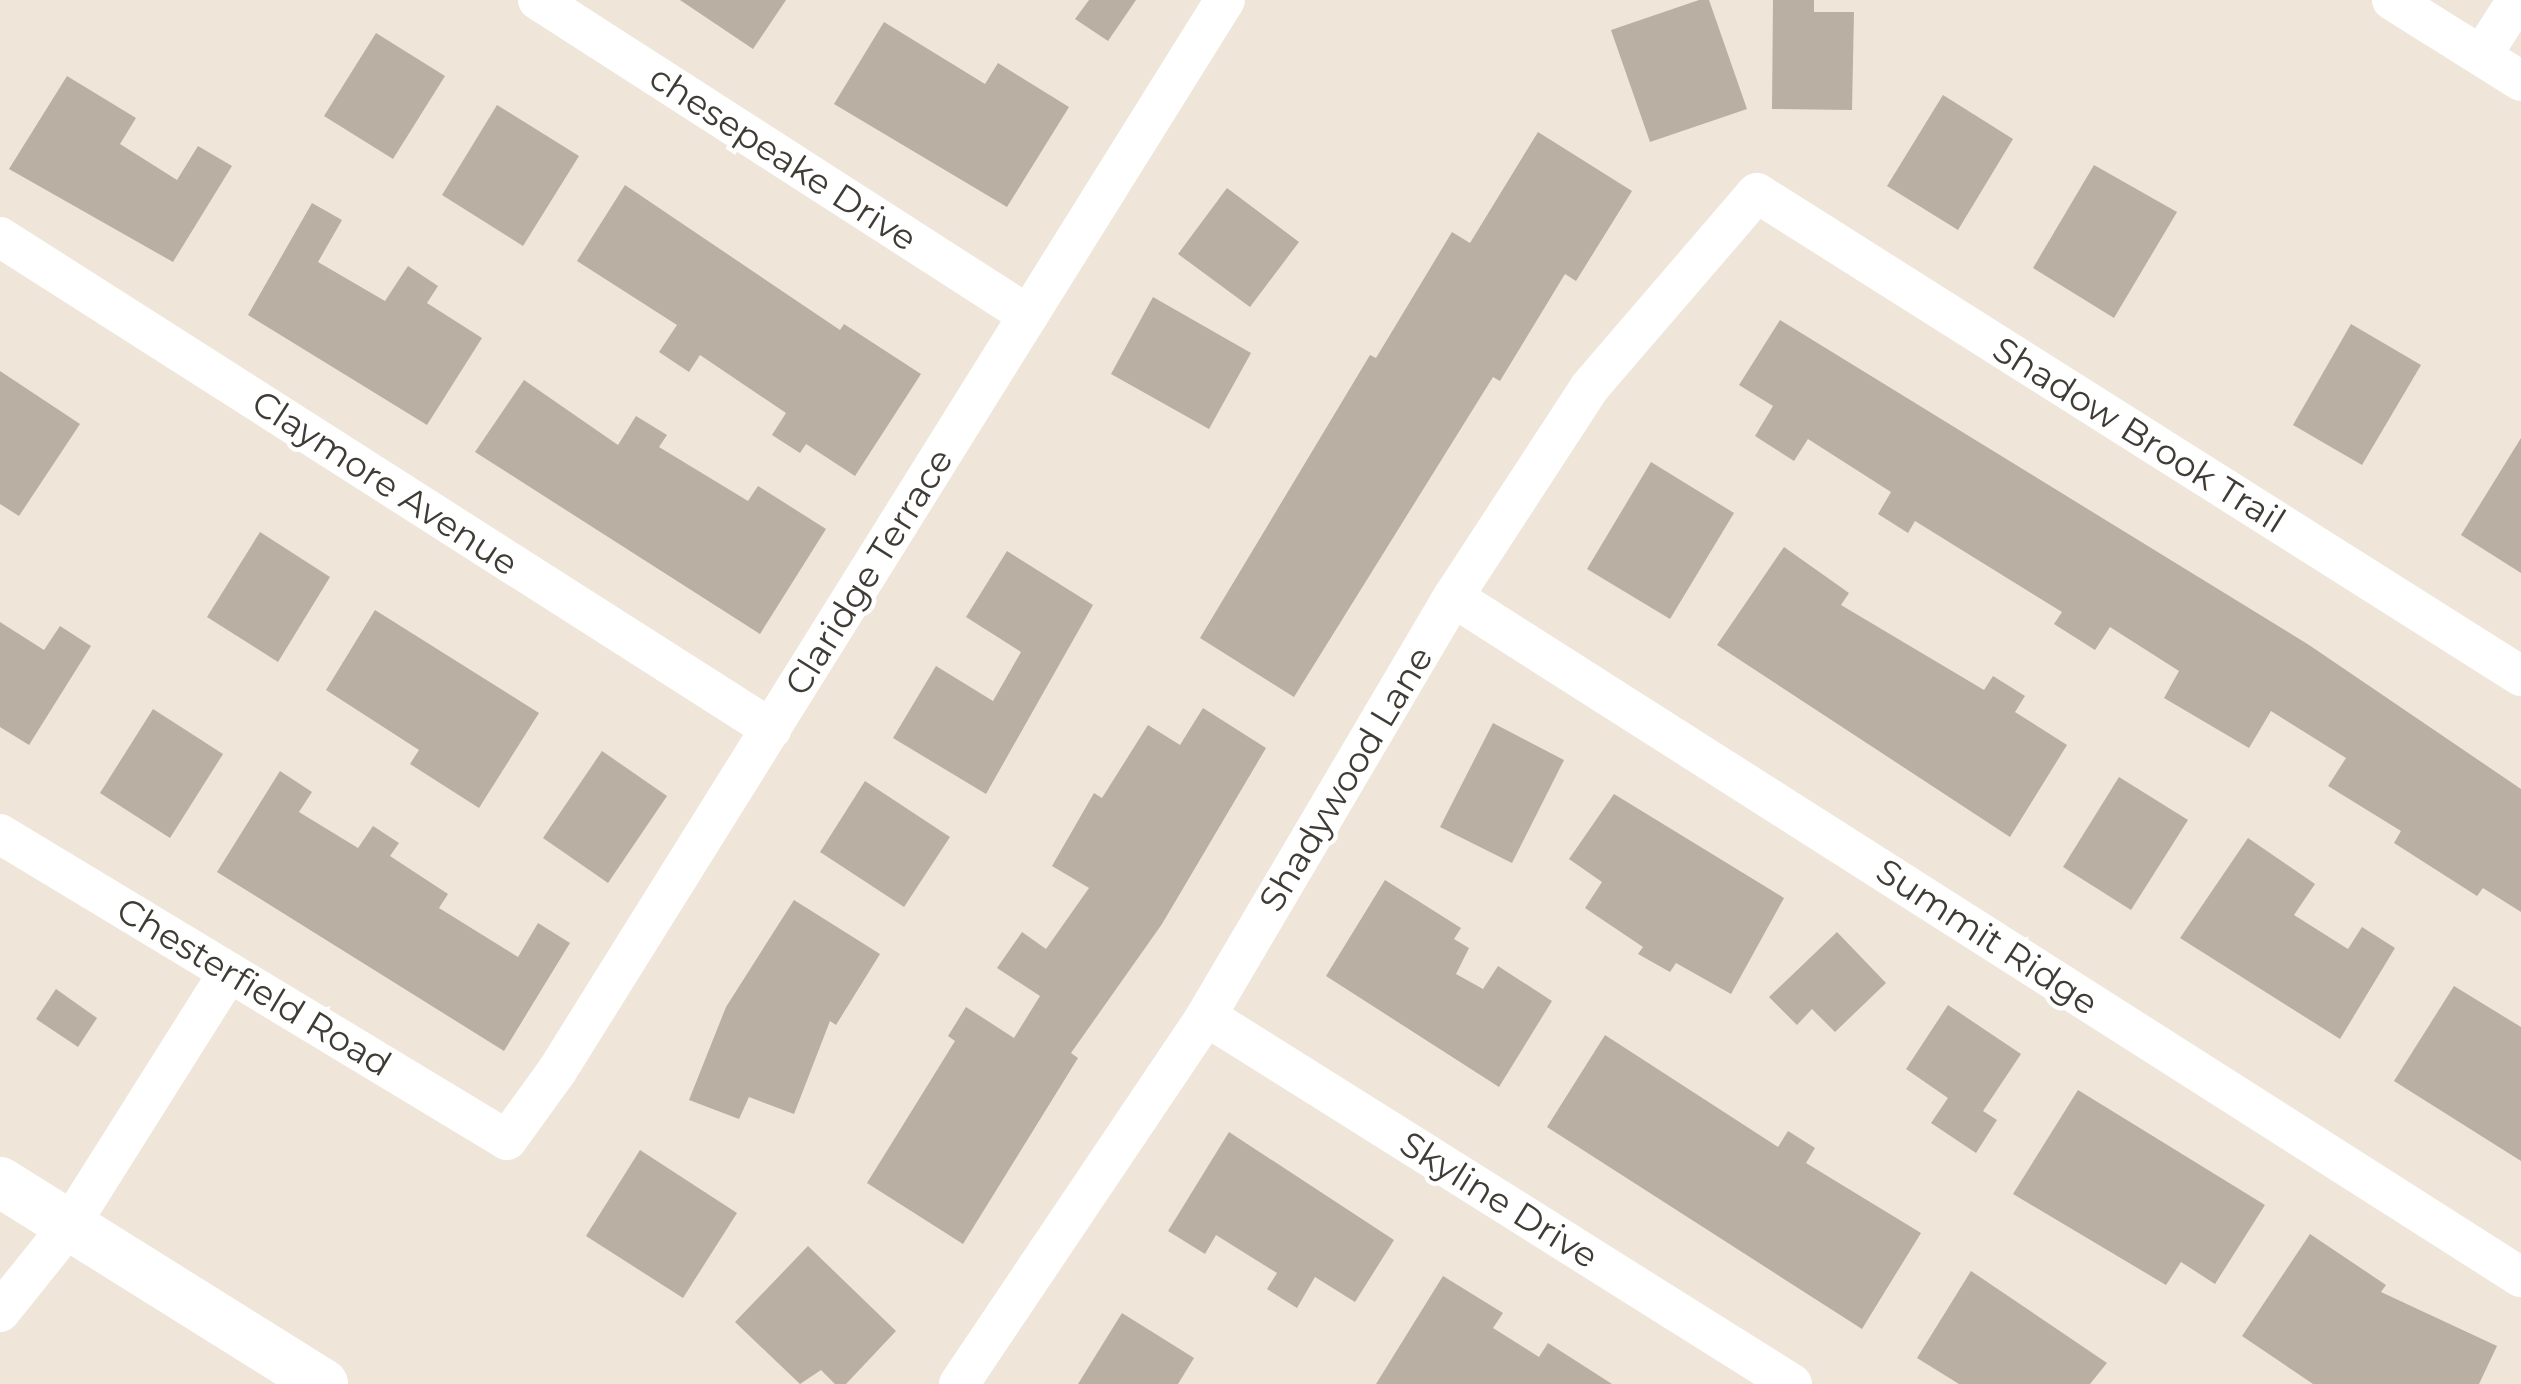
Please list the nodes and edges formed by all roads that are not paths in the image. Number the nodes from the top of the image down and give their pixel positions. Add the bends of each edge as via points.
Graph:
1 (538, 0) edge
2 (1225, 0) edge
3 (2392, 0) edge
4 (2517, 0) edge
5 (2482, 55) junction
6 (2521, 81) edge
7 (1757, 194) joint
8 (0, 237) edge
9 (1028, 315) junction
10 (1453, 597) junction
11 (2521, 676) edge
12 (771, 729) junction
13 (0, 834) edge
14 (229, 972) junction
15 (1206, 1016) junction
16 (507, 1140) joint
17 (0, 1182) edge
18 (68, 1226) junction
19 (2521, 1277) edge
20 (0, 1312) edge
21 (323, 1384) edge
22 (960, 1384) edge
23 (1792, 1384) edge

1 - 9 street, chesepeake Drive
2 - 9 street, Claridge Terrace
3 - 5 street
4 - 5 street
5 - 6 street
7 - 10 street, Shadywood Lane via 1589,388
7 - 11 street, Shadow Brook Trail
8 - 12 street, Claymore Avenue
9 - 12 street, Claridge Terrace
10 - 15 street, Shadywood Lane
10 - 19 street, Summit Ridge
12 - 16 street, Claridge Terrace via 558,1071
13 - 14 street, Chesterfield Road
14 - 16 street, Chesterfield Road
14 - 18 street
15 - 22 street, Shadywood Lane
15 - 23 street, Skyline Drive
17 - 18 street
18 - 20 street
18 - 21 street

